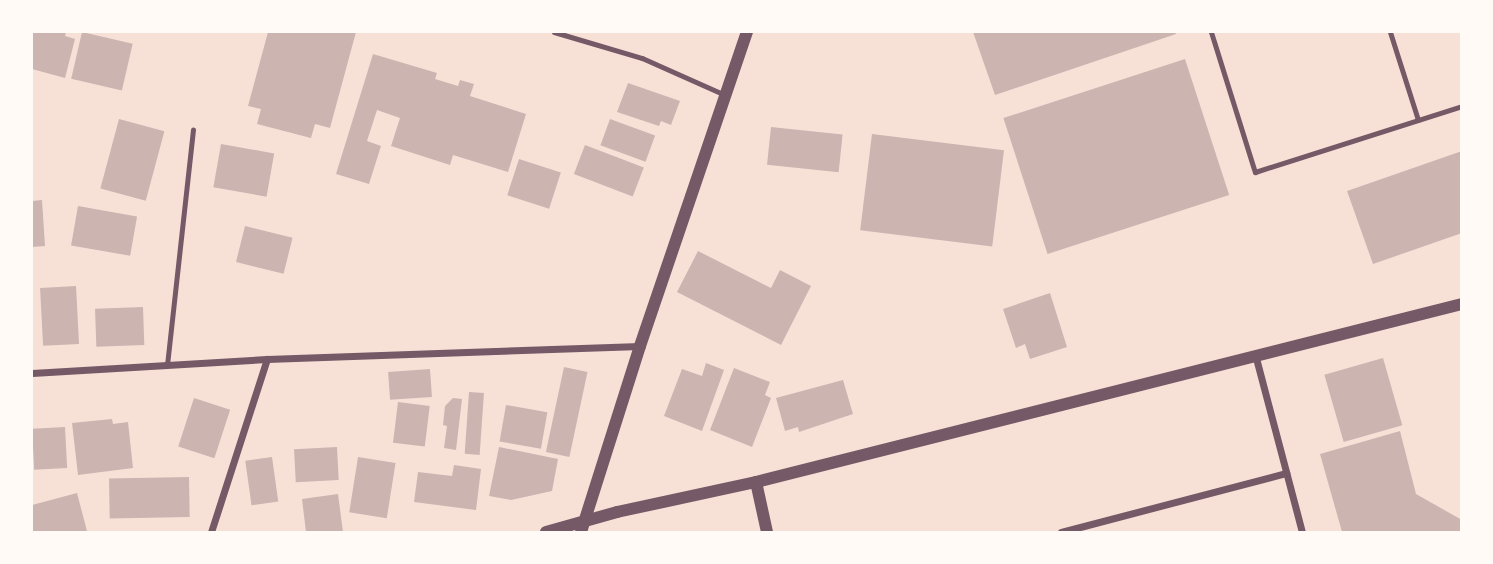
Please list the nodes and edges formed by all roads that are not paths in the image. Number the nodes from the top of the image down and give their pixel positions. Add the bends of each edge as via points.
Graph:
1 (554, 32) edge
2 (747, 32) edge
3 (1211, 32) edge
4 (1390, 32) edge
5 (725, 95) junction
6 (1461, 106) edge
7 (1418, 120) junction
8 (193, 128) dead end
9 (1461, 304) edge
10 (640, 346) junction
11 (1256, 358) junction
12 (267, 359) junction
13 (167, 365) junction
14 (32, 373) edge
15 (1286, 474) junction
16 (756, 482) junction
17 (583, 527) edge
18 (211, 533) edge
19 (547, 533) edge
20 (767, 533) edge
21 (1060, 533) edge
22 (1302, 533) edge

1 - 5 lane via 642,58
2 - 5 street
3 - 7 lane via 1255,172
4 - 7 lane
5 - 10 street
6 - 7 lane
8 - 13 lane
9 - 11 street
10 - 12 street
10 - 17 street
11 - 15 street
11 - 16 street
12 - 13 street
12 - 18 street
13 - 14 street
15 - 21 street
15 - 22 street
16 - 17 street
16 - 20 street
17 - 19 street

